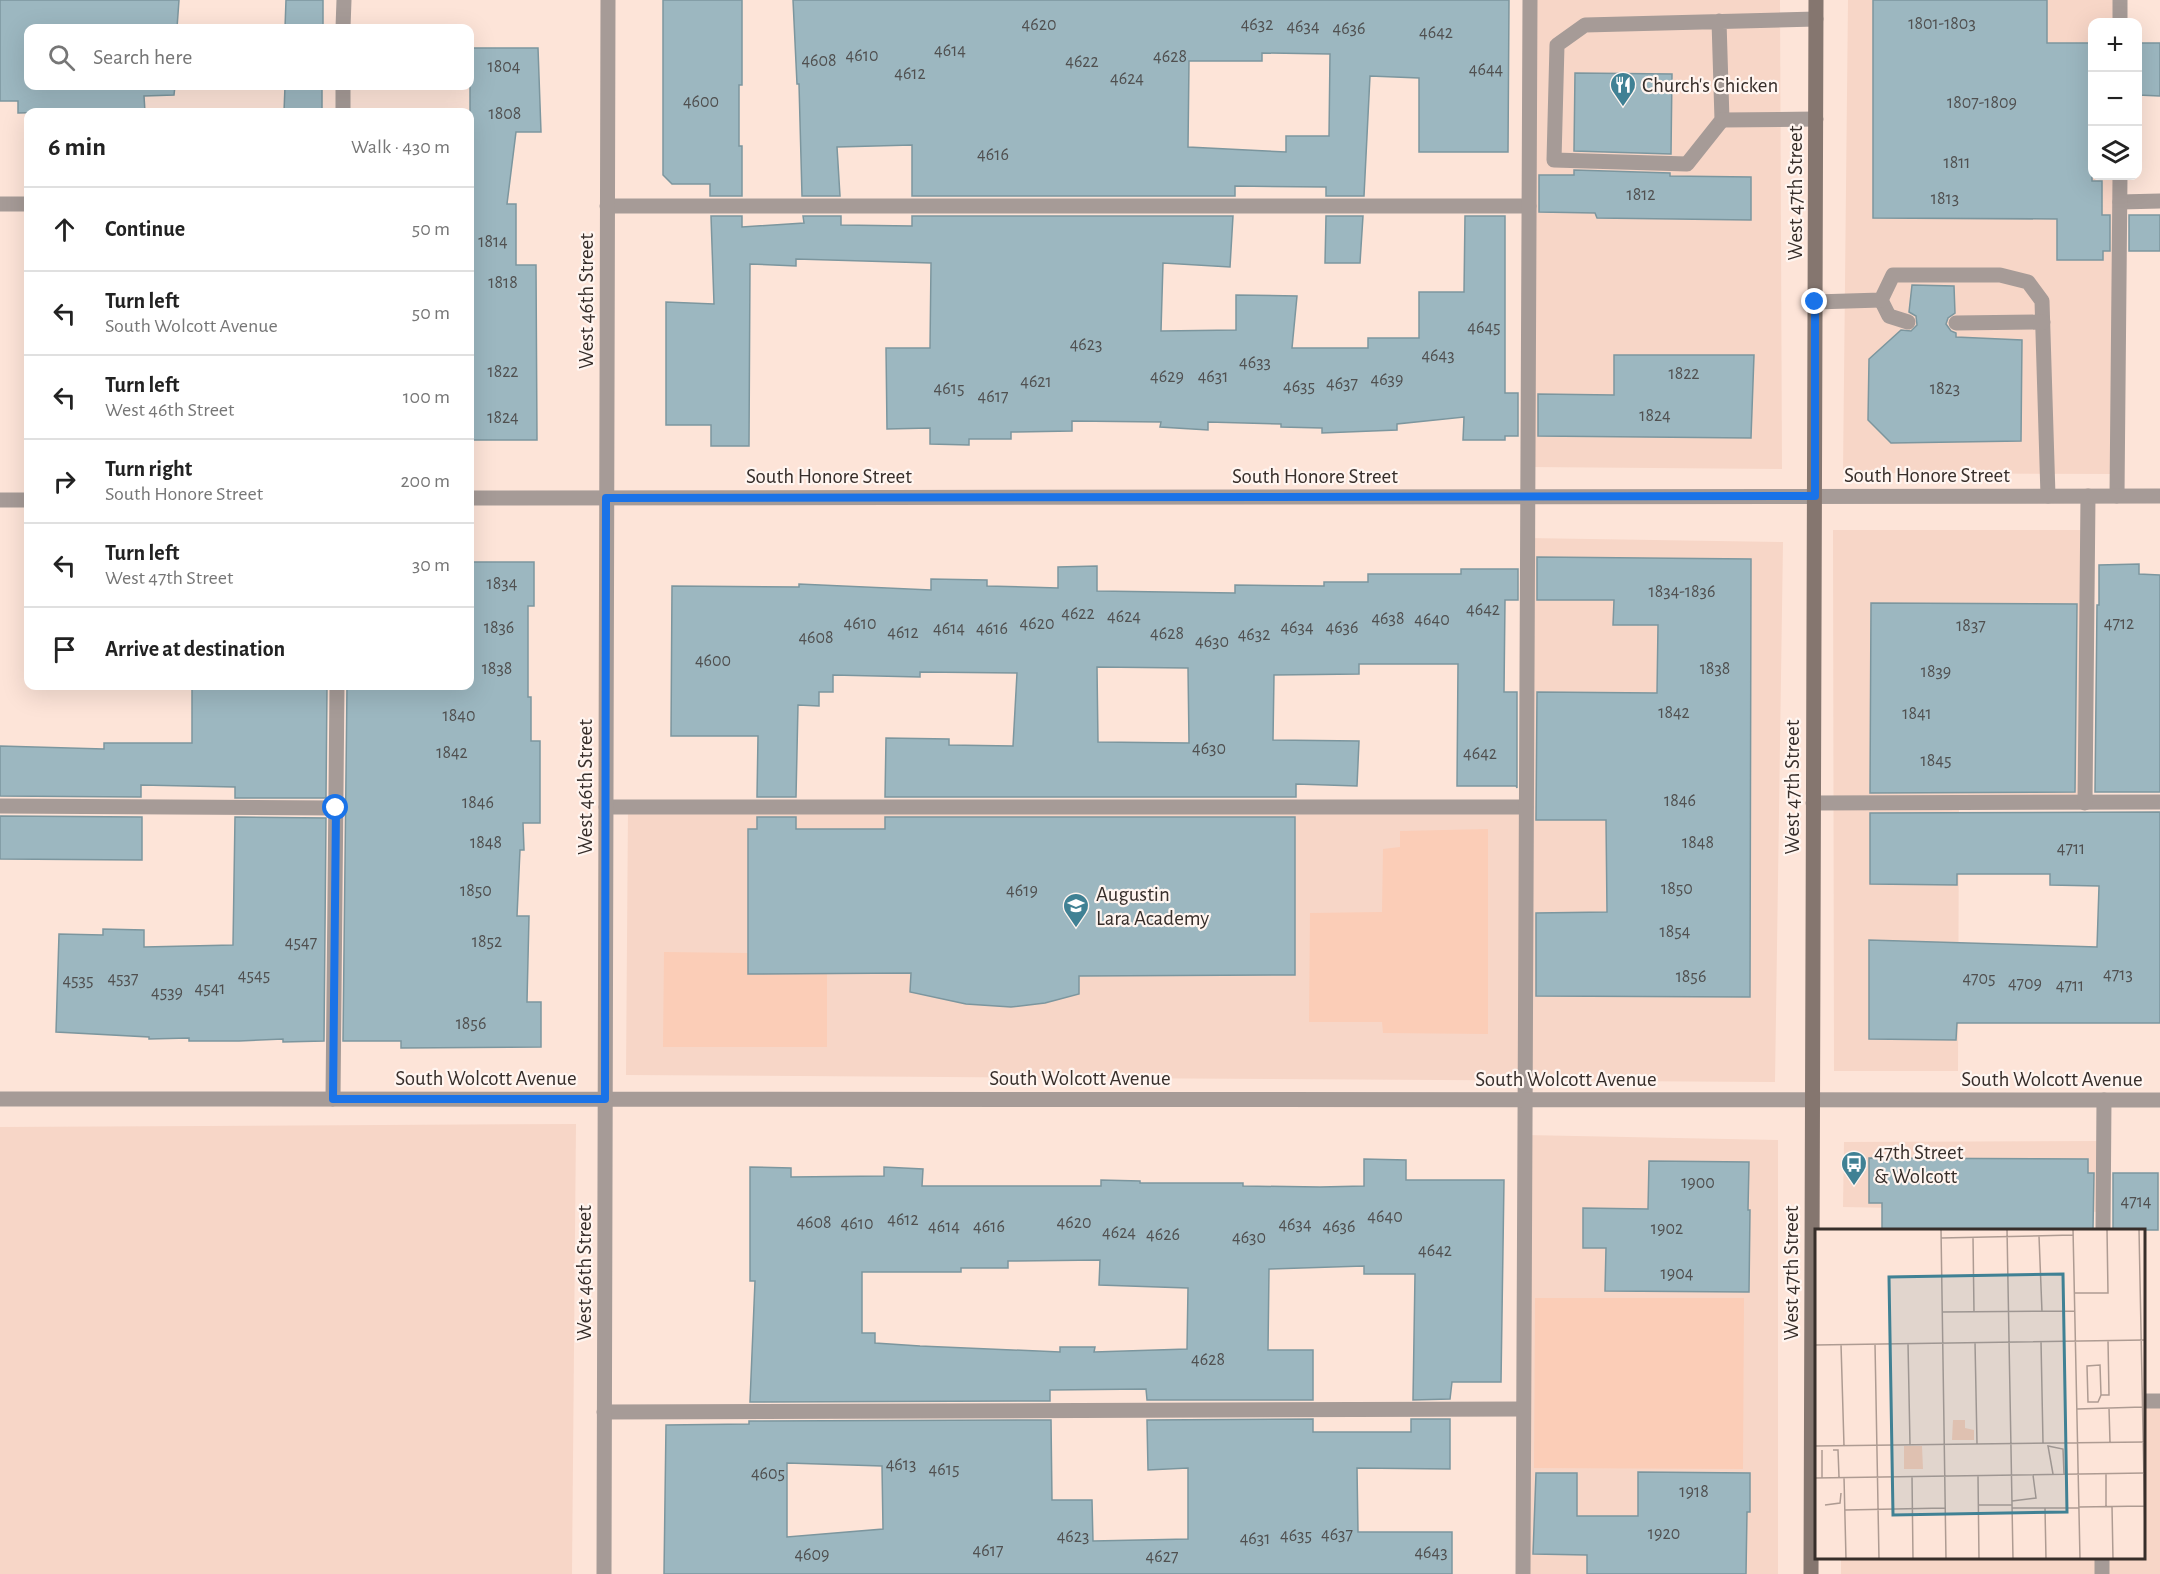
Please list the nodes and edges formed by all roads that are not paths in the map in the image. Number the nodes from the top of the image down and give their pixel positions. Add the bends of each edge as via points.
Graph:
1 (344, 0) edge
2 (608, 0) edge
3 (1530, 0) edge
4 (1816, 0) edge
5 (2120, 0) edge
6 (2120, 18) edge
7 (1816, 19) junction
8 (1719, 21) junction
9 (343, 24) edge
10 (343, 90) edge
11 (342, 108) edge
12 (1816, 119) junction
13 (1722, 120) junction
14 (2120, 180) edge
15 (2160, 201) edge
16 (2120, 202) junction
17 (0, 204) edge
18 (24, 204) edge
19 (607, 206) junction
20 (1529, 206) junction
21 (1881, 300) junction
22 (1815, 302) junction
23 (1908, 322) dead end
24 (2043, 322) junction
25 (1956, 323) dead end
26 (1527, 496) junction
27 (1815, 496) junction
28 (2048, 496) junction
29 (2088, 496) junction
30 (2117, 496) junction
31 (2160, 496) edge
32 (474, 498) edge
33 (606, 498) junction
34 (0, 500) edge
35 (24, 500) edge
36 (337, 690) edge
37 (2160, 802) edge
38 (1813, 803) junction
39 (2085, 803) junction
40 (0, 806) edge
41 (606, 807) junction
42 (1526, 807) junction
43 (336, 808) junction
44 (333, 1099) junction
45 (605, 1099) junction
46 (0, 1100) edge
47 (1525, 1100) junction
48 (1812, 1100) junction
49 (2104, 1100) junction
50 (2160, 1100) edge
51 (2103, 1229) edge
52 (1814, 1401) edge
53 (1523, 1409) junction
54 (604, 1412) junction
55 (604, 1574) edge
56 (1523, 1574) edge
57 (1810, 1574) edge

1 - 9 street
2 - 19 street, West 46th Street
3 - 20 street
4 - 7 main road, West 47th Street
5 - 6 street
7 - 8 street
7 - 12 main road, West 47th Street
8 - 13 street
8 - 13 street via 1585,25 1557,45 1554,160 1687,164
10 - 11 street
12 - 13 street
12 - 22 main road, West 47th Street
14 - 16 street
15 - 16 street
16 - 30 street
17 - 18 street
19 - 20 street
19 - 33 street, West 46th Street
20 - 26 street
21 - 22 street
21 - 23 street via 1889,316
21 - 24 street via 1893,275 2000,275 2028,282 2042,301
22 - 27 main road, West 47th Street
24 - 25 street
24 - 28 street
26 - 27 street, South Honore Street
26 - 33 street, South Honore Street
26 - 42 street
27 - 28 street, South Honore Street
27 - 38 main road, West 47th Street
28 - 29 street, South Honore Street
29 - 30 street, South Honore Street
29 - 39 street
30 - 31 street, South Honore Street
32 - 33 street, South Honore Street
33 - 41 street, West 46th Street
34 - 35 street
36 - 43 street
37 - 39 street
38 - 39 street
38 - 48 main road, West 47th Street
40 - 43 street
41 - 42 street
41 - 45 street, West 46th Street
42 - 47 street
43 - 44 street
44 - 45 street, South Wolcott Avenue
44 - 46 street, South Wolcott Avenue
45 - 47 street, South Wolcott Avenue
45 - 54 street, West 46th Street
47 - 48 street, South Wolcott Avenue
47 - 53 street
48 - 49 street, South Wolcott Avenue
48 - 52 main road, West 47th Street
49 - 50 street, South Wolcott Avenue
49 - 51 street
52 - 57 main road, West 47th Street
53 - 54 street
53 - 56 street
54 - 55 street, West 46th Street

